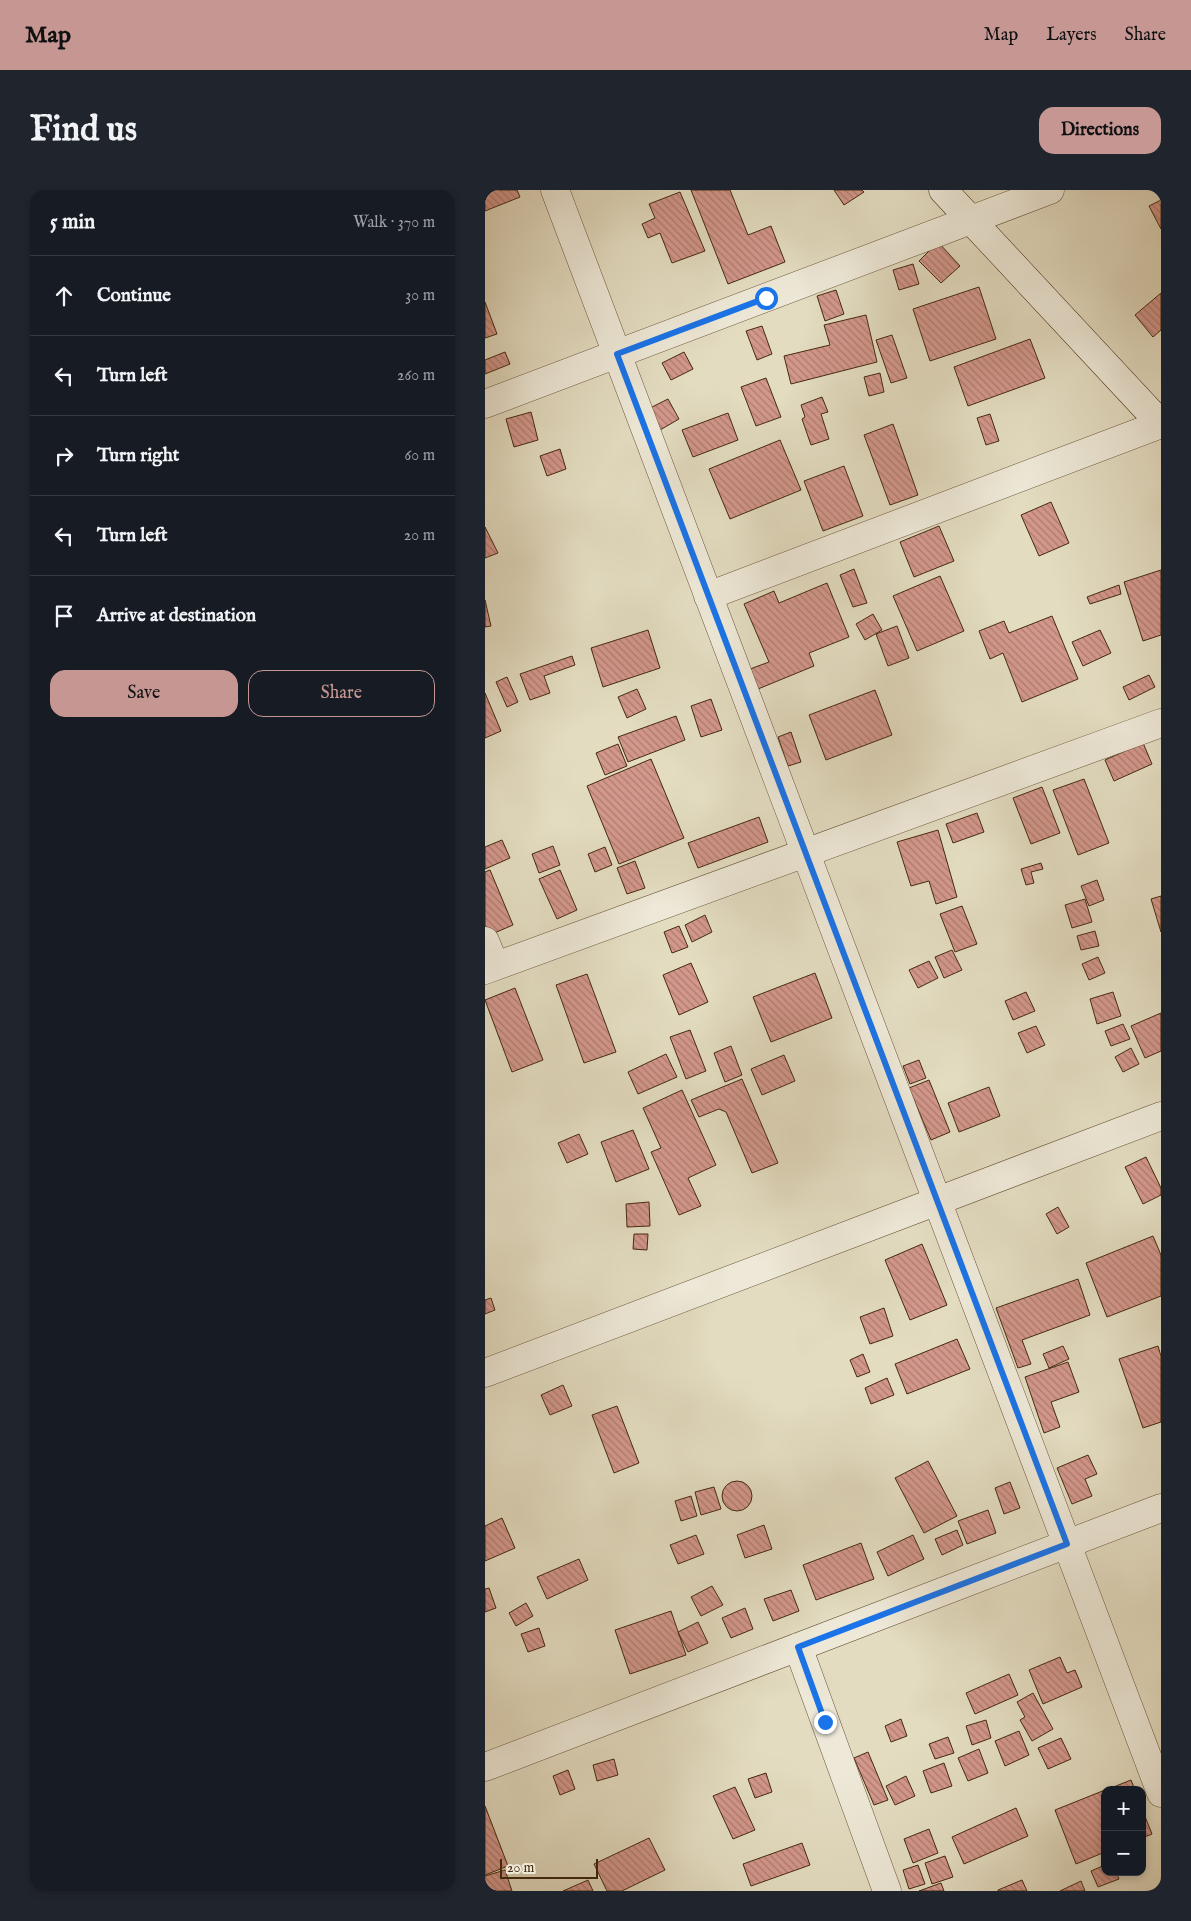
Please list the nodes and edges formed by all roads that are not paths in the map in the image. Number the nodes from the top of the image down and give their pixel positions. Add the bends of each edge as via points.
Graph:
1 (555, 190) edge
2 (943, 190) edge
3 (1050, 190) edge
4 (971, 220) junction
5 (617, 354) junction
6 (485, 404) edge
7 (1161, 424) edge
8 (708, 596) junction
9 (1161, 723) edge
10 (805, 854) junction
11 (485, 941) edge
12 (490, 968) edge
13 (1161, 1116) edge
14 (937, 1201) junction
15 (485, 1373) edge
16 (1161, 1508) edge
17 (1067, 1544) junction
18 (798, 1647) junction
19 (485, 1767) edge
20 (1161, 1793) edge
21 (887, 1891) edge

1 - 5 street
2 - 4 street
3 - 4 street
4 - 5 street
4 - 7 street
5 - 6 street
5 - 8 street
7 - 8 street
8 - 10 street
9 - 10 street
10 - 12 street
10 - 14 street
11 - 12 street
13 - 14 street
14 - 15 street
14 - 17 street
16 - 17 street
17 - 18 street
17 - 20 street
18 - 19 street
18 - 21 street

